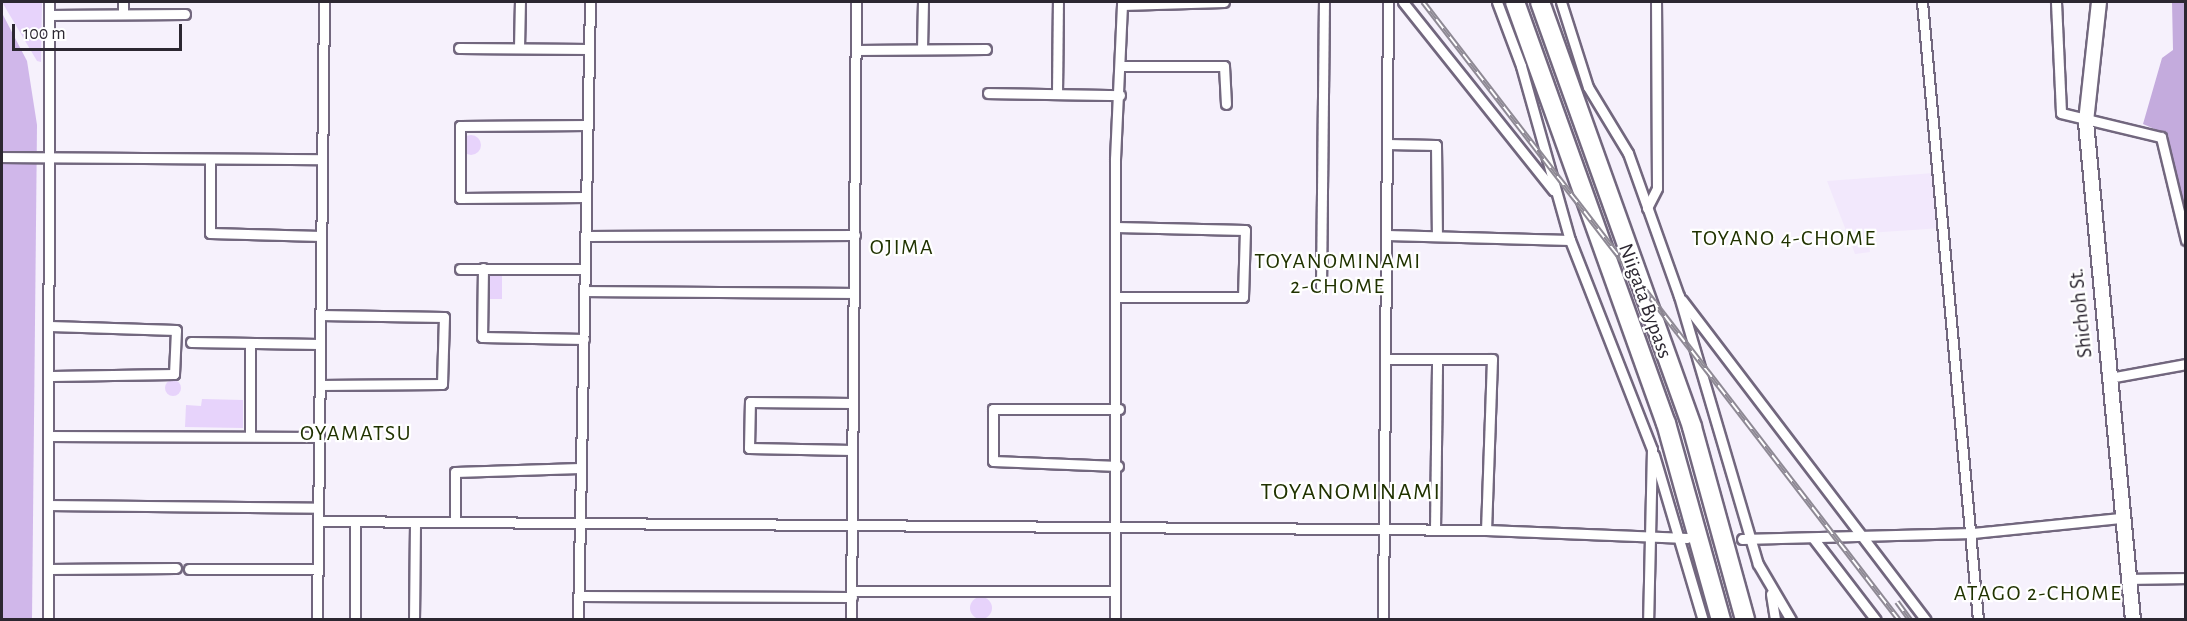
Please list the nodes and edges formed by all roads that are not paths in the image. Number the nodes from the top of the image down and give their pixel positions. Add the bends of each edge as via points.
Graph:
1 (49, 2) edge
2 (123, 2) edge
3 (324, 2) edge
4 (520, 2) edge
5 (590, 2) edge
6 (856, 2) edge
7 (923, 2) edge
8 (1058, 2) edge
9 (1224, 2) edge
10 (1324, 2) edge
11 (1388, 2) edge
12 (1403, 2) edge
13 (1497, 2) edge
14 (1515, 2) edge
15 (1540, 2) edge
16 (1561, 2) edge
17 (1656, 2) edge
18 (1922, 2) edge
19 (2056, 2) edge
20 (2099, 2) edge
21 (1122, 3) edge
22 (1175, 3) edge
23 (185, 14) dead end
24 (49, 15) junction
25 (123, 15) junction
26 (459, 48) dead end
27 (519, 48) junction
28 (589, 49) junction
29 (986, 49) dead end
30 (856, 50) junction
31 (922, 50) junction
32 (1121, 66) junction
33 (988, 93) dead end
34 (1056, 94) junction
35 (1120, 95) junction
36 (1226, 104) dead end
37 (2086, 122) junction
38 (586, 125) junction
39 (1387, 144) junction
40 (2, 157) edge
41 (46, 157) junction
42 (321, 159) junction
43 (210, 161) junction
44 (1557, 194) junction
45 (585, 197) junction
46 (1647, 208) junction
47 (1116, 227) junction
48 (855, 235) junction
49 (1386, 235) junction
50 (1437, 235) junction
51 (321, 236) junction
52 (585, 236) junction
53 (1569, 240) junction
54 (2186, 240) edge
55 (483, 268) junction
56 (585, 268) junction
57 (459, 269) dead end
58 (1321, 287) dead end
59 (584, 291) junction
60 (854, 293) junction
61 (1679, 296) junction
62 (1118, 297) junction
63 (320, 315) junction
64 (50, 326) junction
65 (584, 339) junction
66 (191, 342) dead end
67 (319, 344) junction
68 (250, 345) junction
69 (1386, 359) junction
70 (1437, 359) junction
71 (2186, 364) edge
72 (52, 376) junction
73 (2109, 378) junction
74 (320, 385) junction
75 (852, 403) junction
76 (1119, 409) junction
77 (51, 436) junction
78 (250, 436) junction
79 (318, 437) junction
80 (1652, 449) junction
81 (852, 450) junction
82 (1118, 466) junction
83 (580, 468) junction
84 (51, 505) junction
85 (318, 508) junction
86 (2120, 518) junction
87 (318, 521) junction
88 (355, 522) junction
89 (415, 522) junction
90 (454, 522) junction
91 (579, 522) junction
92 (851, 527) junction
93 (1116, 527) junction
94 (1384, 530) junction
95 (1435, 530) junction
96 (1486, 530) junction
97 (1973, 533) junction
98 (1648, 537) junction
99 (1862, 537) junction
100 (1685, 538) junction
101 (1813, 538) junction
102 (1742, 539) tunnel mouth
103 (1753, 540) junction
104 (49, 568) junction
105 (176, 568) dead end
106 (189, 569) dead end
107 (318, 569) junction
108 (2186, 578) edge
109 (2129, 579) junction
110 (1115, 591) junction
111 (1771, 592) junction
112 (852, 594) junction
113 (579, 596) junction
114 (48, 620) edge
115 (316, 620) edge
116 (355, 620) edge
117 (414, 620) edge
118 (578, 620) edge
119 (851, 620) edge
120 (1115, 620) edge
121 (1383, 620) edge
122 (1648, 620) edge
123 (1703, 620) edge
124 (1721, 620) edge
125 (1745, 620) edge
126 (1775, 620) edge
127 (1791, 620) edge
128 (1876, 620) edge
129 (1926, 620) edge
130 (1978, 620) edge
131 (2133, 620) edge

1 - 24 street
2 - 25 street
3 - 42 street
4 - 27 street
5 - 28 street
6 - 30 street
7 - 31 street
8 - 34 street
9 - 22 street
10 - 58 street
11 - 39 street
12 - 44 street
13 - 44 street
14 - 124 highway, Niigata Bypass via 1666,423
15 - 125 highway, Niigata Bypass via 1692,427
16 - 46 street via 1588,87 1628,153
17 - 46 street via 1657,188
18 - 97 street
19 - 37 street via 2061,113
20 - 37 street, Shichoh St.
21 - 22 street
21 - 32 street
23 - 25 street
24 - 25 street
24 - 41 street
26 - 27 street
27 - 28 street
28 - 38 street
29 - 31 street
30 - 31 street
30 - 48 street
32 - 35 street
32 - 36 street via 1224,66
33 - 34 street
34 - 35 street
35 - 47 street
37 - 54 street via 2154,131 2161,137
37 - 73 street, Shichoh St.
38 - 45 street
38 - 45 street via 460,126 460,198
39 - 49 street
39 - 50 street via 1436,145
40 - 41 street
41 - 43 street
41 - 64 street
42 - 43 street
42 - 51 street
43 - 51 street via 210,233
44 - 53 street
45 - 52 street
46 - 61 street
47 - 62 street
47 - 62 street via 1245,230 1243,297
48 - 52 street
48 - 60 street
49 - 50 street
49 - 69 street
50 - 53 street
51 - 63 street
52 - 56 street
53 - 80 street
55 - 56 street
55 - 57 street
55 - 65 street via 482,337
56 - 59 street
59 - 60 street
59 - 65 street
60 - 75 street
61 - 99 street
61 - 103 street via 1707,404
62 - 76 street
63 - 67 street
63 - 74 street via 444,317 442,384
64 - 72 street
64 - 72 street via 176,330 174,374
65 - 83 street
66 - 68 street
67 - 68 street
67 - 74 street
68 - 78 street
69 - 70 street
69 - 94 street
70 - 95 street
70 - 96 street via 1492,359
71 - 73 street
72 - 77 street
73 - 86 street, Shichoh St.
74 - 79 street
75 - 81 street
75 - 81 street via 750,402 750,448
76 - 82 street
76 - 82 street via 993,409 993,461
77 - 78 street
77 - 84 street
78 - 79 street
79 - 85 street
80 - 98 street
80 - 100 street
81 - 92 street
82 - 93 street
83 - 90 street via 455,472
83 - 91 street
84 - 85 street
84 - 104 street
85 - 87 street
86 - 97 street
86 - 109 street, Shichoh St.
87 - 88 street
87 - 107 street
88 - 89 street
88 - 116 street
89 - 90 street
89 - 117 street
90 - 91 street
91 - 92 street
91 - 113 street
92 - 93 street
92 - 112 street
93 - 94 street
93 - 110 street
94 - 95 street
94 - 121 street
95 - 96 street
96 - 98 street
97 - 99 street
97 - 130 street
98 - 100 street
98 - 122 street
99 - 101 street
99 - 129 street
100 - 123 street
101 - 103 street
101 - 128 street
102 - 103 street
103 - 111 street
104 - 105 street
104 - 114 street
106 - 107 street
107 - 115 street
108 - 109 street
109 - 131 street, Shichoh St.
110 - 112 street
110 - 120 street
111 - 126 street
111 - 127 street
112 - 113 street
112 - 119 street
113 - 118 street

